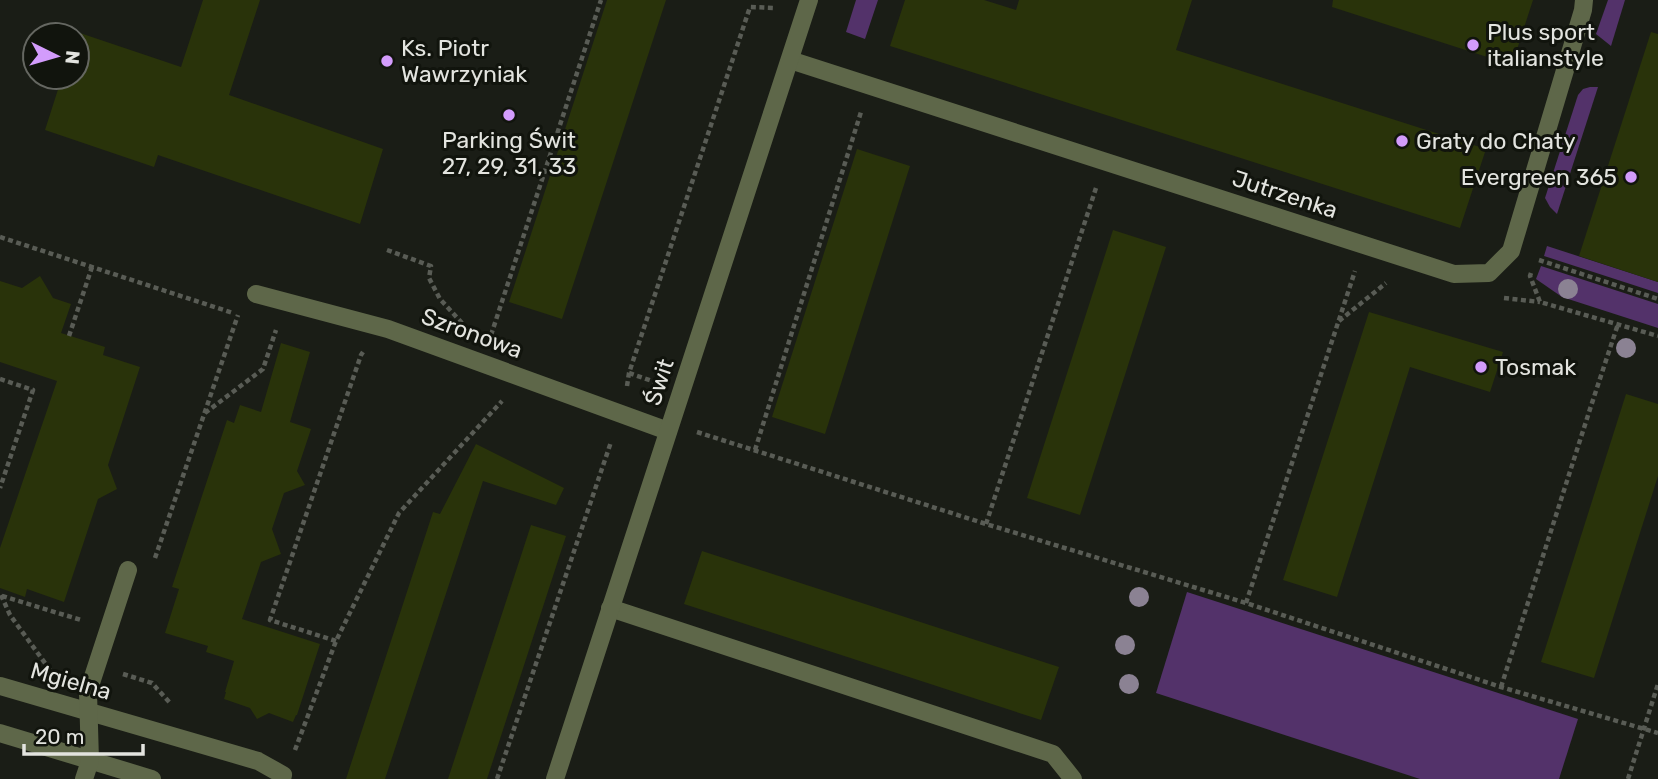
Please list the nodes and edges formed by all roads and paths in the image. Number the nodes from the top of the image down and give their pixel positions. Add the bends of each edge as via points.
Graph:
1 (601, 0) edge
2 (780, 0) edge
3 (809, 0) edge
4 (1584, 0) edge
5 (790, 60) junction
6 (862, 111) dead end
7 (1105, 161) junction
8 (387, 250) dead end
9 (1413, 261) junction
10 (1357, 265) dead end
11 (92, 267) dead end
12 (256, 294) dead end
13 (1495, 297) dead end
14 (1658, 299) edge
15 (1540, 302) junction
16 (238, 314) dead end
17 (1338, 322) junction
18 (1618, 324) junction
19 (277, 327) dead end
20 (471, 327) dead end
21 (388, 329) junction
22 (481, 332) dead end
23 (69, 336) dead end
24 (1658, 336) edge
25 (0, 379) edge
26 (502, 400) dead end
27 (622, 413) junction
28 (204, 414) junction
29 (668, 430) junction
30 (692, 430) dead end
31 (755, 450) junction
32 (0, 488) edge
33 (986, 524) junction
34 (128, 570) dead end
35 (150, 570) dead end
36 (0, 596) edge
37 (1246, 603) junction
38 (610, 608) junction
39 (109, 629) junction
40 (336, 641) junction
41 (1658, 684) edge
42 (0, 686) edge
43 (1501, 687) junction
44 (89, 712) junction
45 (1644, 729) junction
46 (0, 733) edge
47 (1658, 733) edge
48 (90, 761) junction
49 (282, 777) edge
50 (84, 779) edge
51 (152, 779) edge
52 (497, 779) edge
53 (555, 779) edge
54 (1073, 779) edge
55 (1628, 779) edge

1 - 22 path via 491,336
2 - 27 path via 778,8 750,7 629,373
3 - 5 street, Świt
4 - 9 street, Jutrzenka via 1511,251 1489,273 1454,274
5 - 7 street, Jutrzenka
5 - 29 street, Świt
6 - 31 path
7 - 9 street, Jutrzenka
7 - 33 path
8 - 20 path via 430,266 429,278 440,299 461,323
9 - 17 path
10 - 17 path
11 - 23 path
12 - 21 street, Szronowa
13 - 15 path
14 - 15 path via 1535,259 1530,276
15 - 18 path
16 - 28 path
17 - 37 path
18 - 24 path
18 - 43 path
19 - 28 path via 263,369
21 - 27 street, Szronowa
21 - 40 path via 361,355 270,620
25 - 32 path via 33,390
26 - 40 path via 399,513
27 - 29 street, Szronowa
27 - 52 path
28 - 35 path
29 - 38 street, Świt
30 - 31 path
31 - 33 path
33 - 37 path
34 - 39 street
36 - 39 path
36 - 44 path via 55,678
37 - 43 path
38 - 53 street, Świt
38 - 54 street via 1053,754
39 - 44 street via 88,692
40 - 49 path
41 - 45 path
42 - 44 street, Mgielna
43 - 45 path
44 - 48 street
44 - 49 street, Mgielna via 258,761
45 - 47 path
45 - 55 path
46 - 48 street
48 - 50 street
48 - 51 street

